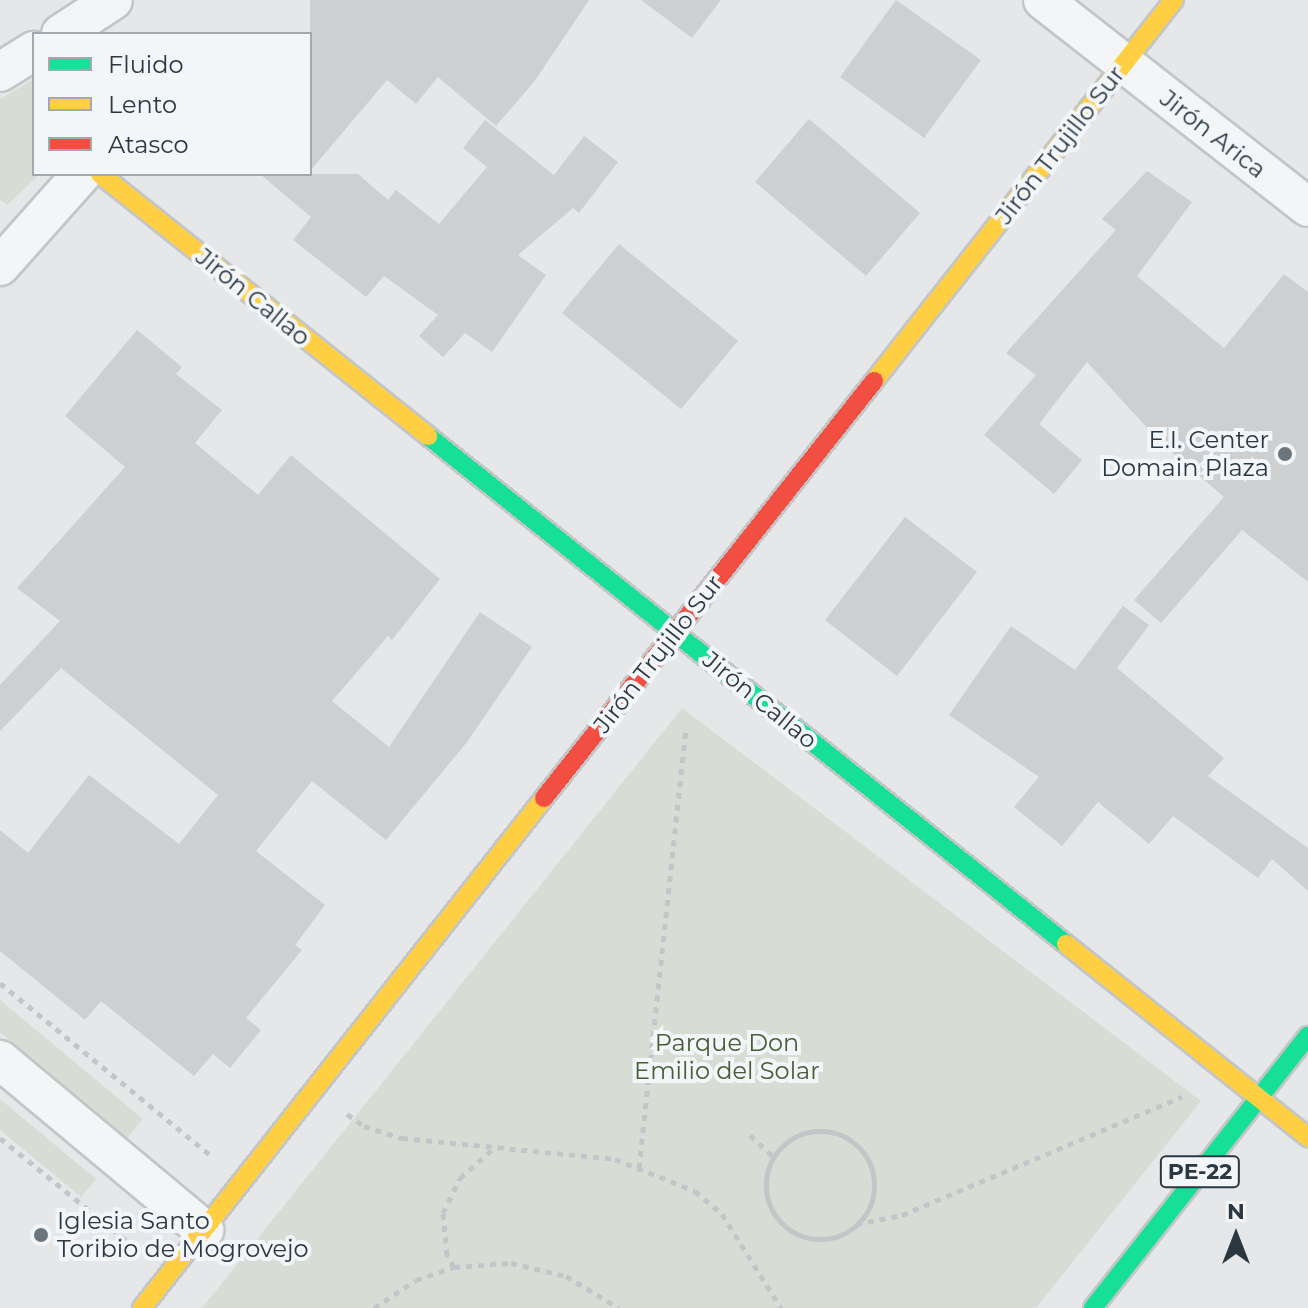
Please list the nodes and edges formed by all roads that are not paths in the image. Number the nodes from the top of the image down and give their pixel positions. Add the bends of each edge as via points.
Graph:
1 (113, 0) edge
2 (1043, 0) edge
3 (1174, 0) edge
4 (64, 32) edge
5 (32, 52) edge
6 (1123, 64) junction
7 (0, 72) edge
8 (80, 176) edge
9 (103, 176) edge
10 (1308, 207) edge
11 (0, 266) edge
12 (675, 632) junction
13 (1308, 1036) edge
14 (0, 1060) edge
15 (1259, 1098) junction
16 (1308, 1137) edge
17 (204, 1230) junction
18 (142, 1308) edge
19 (1093, 1308) edge

1 - 4 street
2 - 6 street, Jirón Arica
3 - 6 main road, Jirón Trujillo Sur
5 - 7 street
6 - 10 street, Jirón Arica
6 - 12 main road, Jirón Trujillo Sur
8 - 11 street
9 - 12 main road, Jirón Callao
12 - 15 main road, Jirón Callao
12 - 17 main road, Jirón Trujillo Sur
13 - 15 main road, PE-22
14 - 17 street
15 - 16 main road, Jirón Callao
15 - 19 main road, PE-22
17 - 18 main road, Jirón Trujillo Sur

